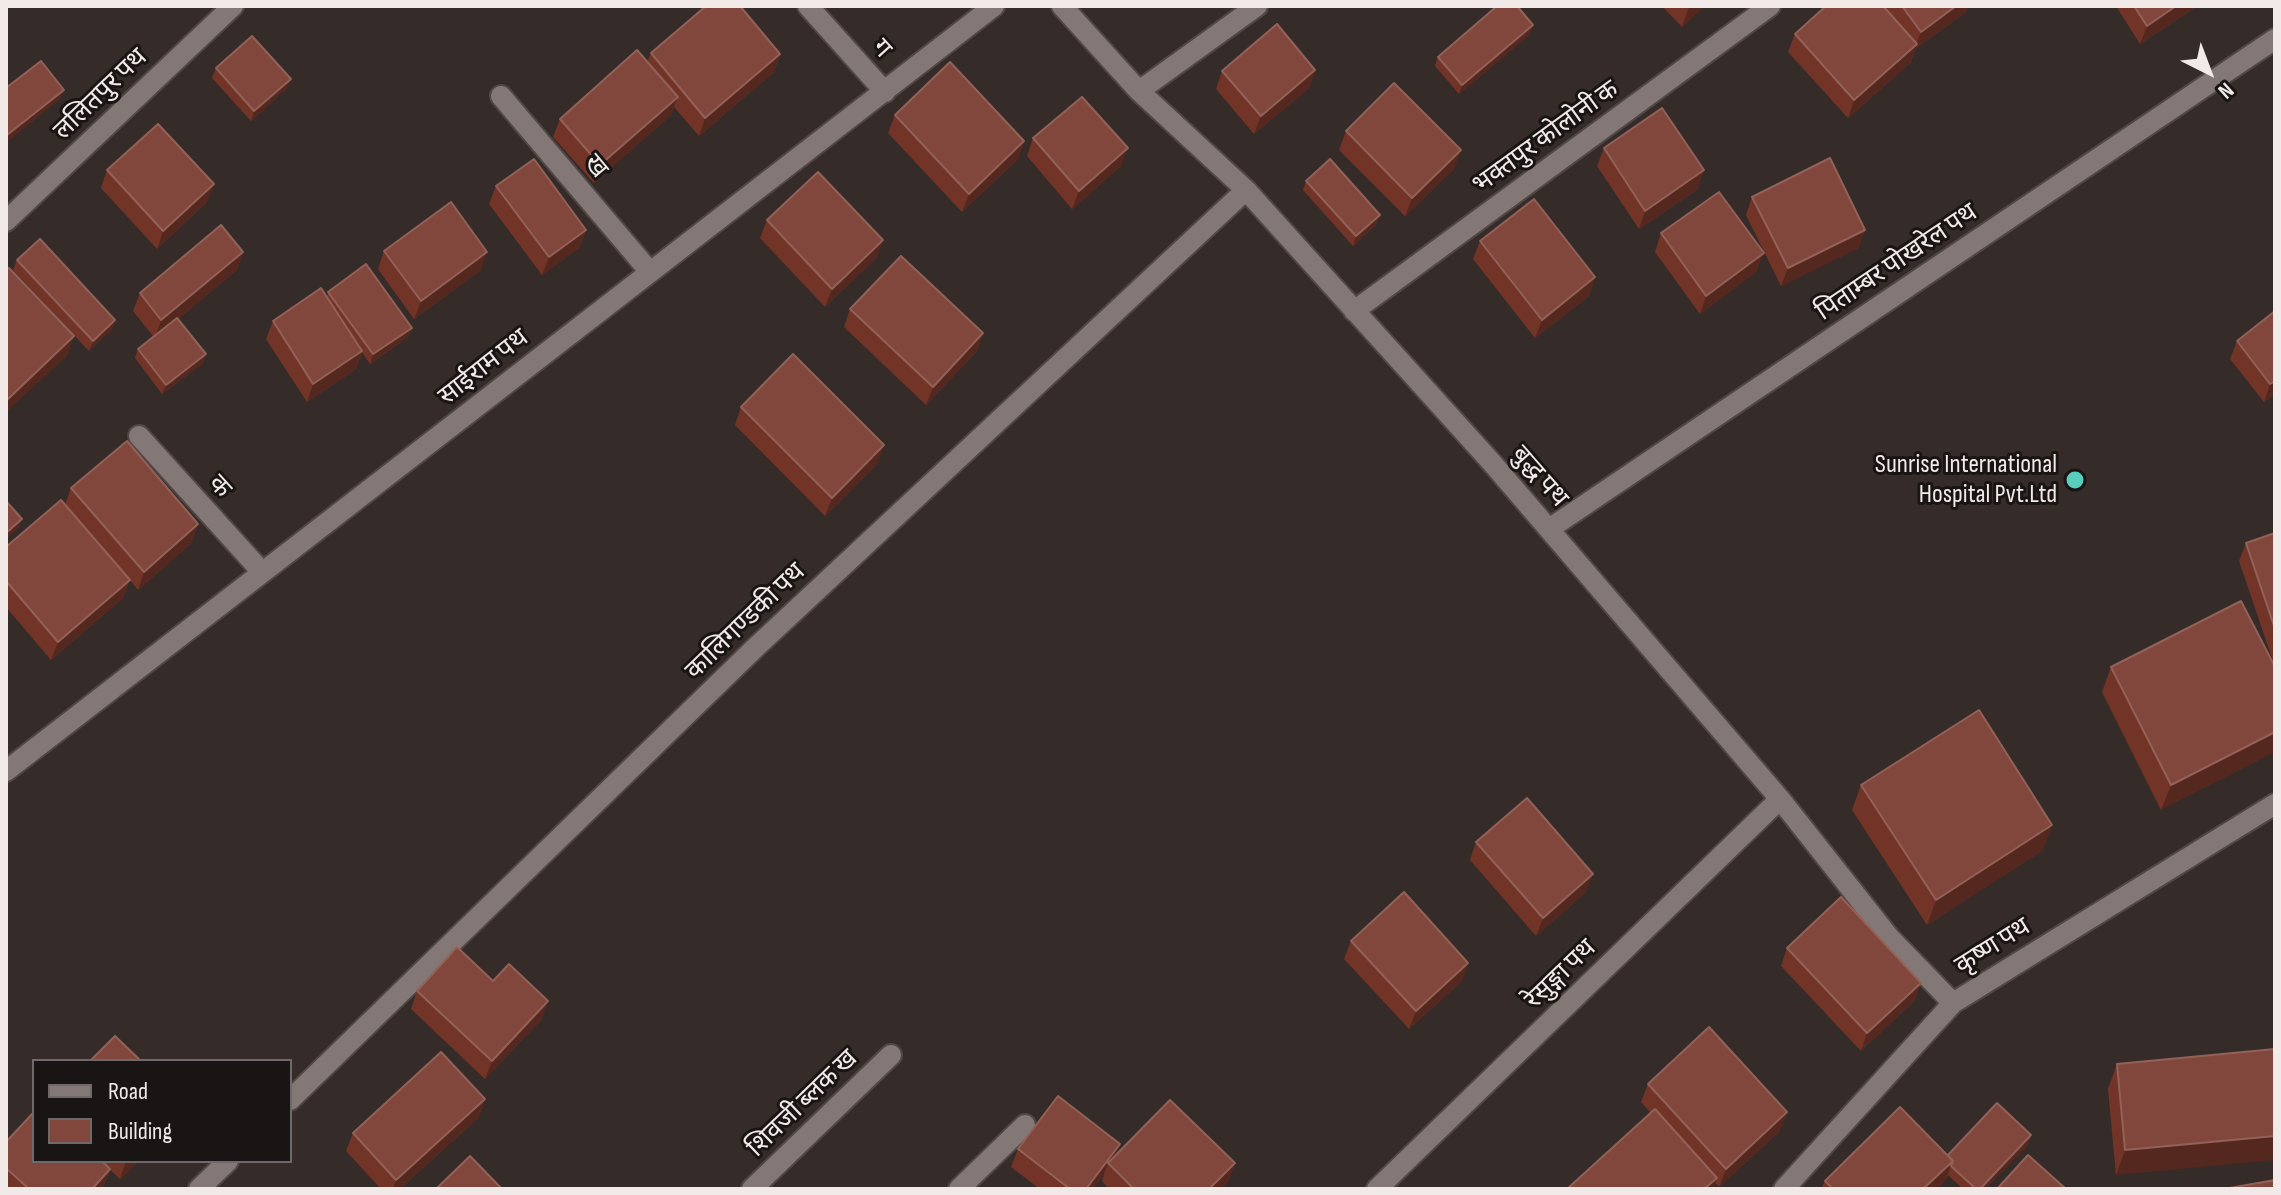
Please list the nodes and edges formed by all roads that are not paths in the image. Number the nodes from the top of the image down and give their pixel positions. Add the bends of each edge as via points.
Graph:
1 (233, 6) edge
2 (808, 6) edge
3 (994, 6) edge
4 (1062, 6) edge
5 (1257, 6) edge
6 (1770, 6) edge
7 (2275, 39) edge
8 (1139, 91) junction
9 (885, 92) junction
10 (501, 96) dead end
11 (1246, 190) junction
12 (6, 221) edge
13 (650, 272) junction
14 (1354, 311) junction
15 (139, 436) dead end
16 (1549, 529) junction
17 (262, 572) junction
18 (6, 771) edge
19 (1780, 799) junction
20 (2275, 804) edge
21 (1953, 1003) junction
22 (891, 1055) dead end
23 (292, 1098) edge
24 (1025, 1125) dead end
25 (226, 1163) edge
26 (199, 1189) edge
27 (752, 1189) edge
28 (959, 1189) edge
29 (1377, 1189) edge
30 (1784, 1189) edge

1 - 12 street, ललितपुर पथ
2 - 9 street, ग
3 - 9 street, साईराम पथ
4 - 8 street, बुद्ध पथ
5 - 8 street
6 - 14 street, भक्तपुर कोलोनी क
7 - 16 street, पिताम्बर पोखरेल पथ
8 - 11 street, बुद्ध पथ
9 - 13 street, साईराम पथ
10 - 13 street, ख
11 - 14 street, बुद्ध पथ
11 - 23 street, कालिगण्डकी पथ via 755,648
13 - 17 street, साईराम पथ
14 - 16 street, बुद्ध पथ
15 - 17 street, क
16 - 19 street, बुद्ध पथ
17 - 18 street, साईराम पथ
19 - 21 street, बुद्ध पथ via 1889,937
19 - 29 street, रेसुङ्गा पथ
20 - 21 street, कृष्ण पथ
21 - 30 street, कृष्ण पथ
22 - 27 street, शिवजी ब्लक ख
24 - 28 street
25 - 26 street

